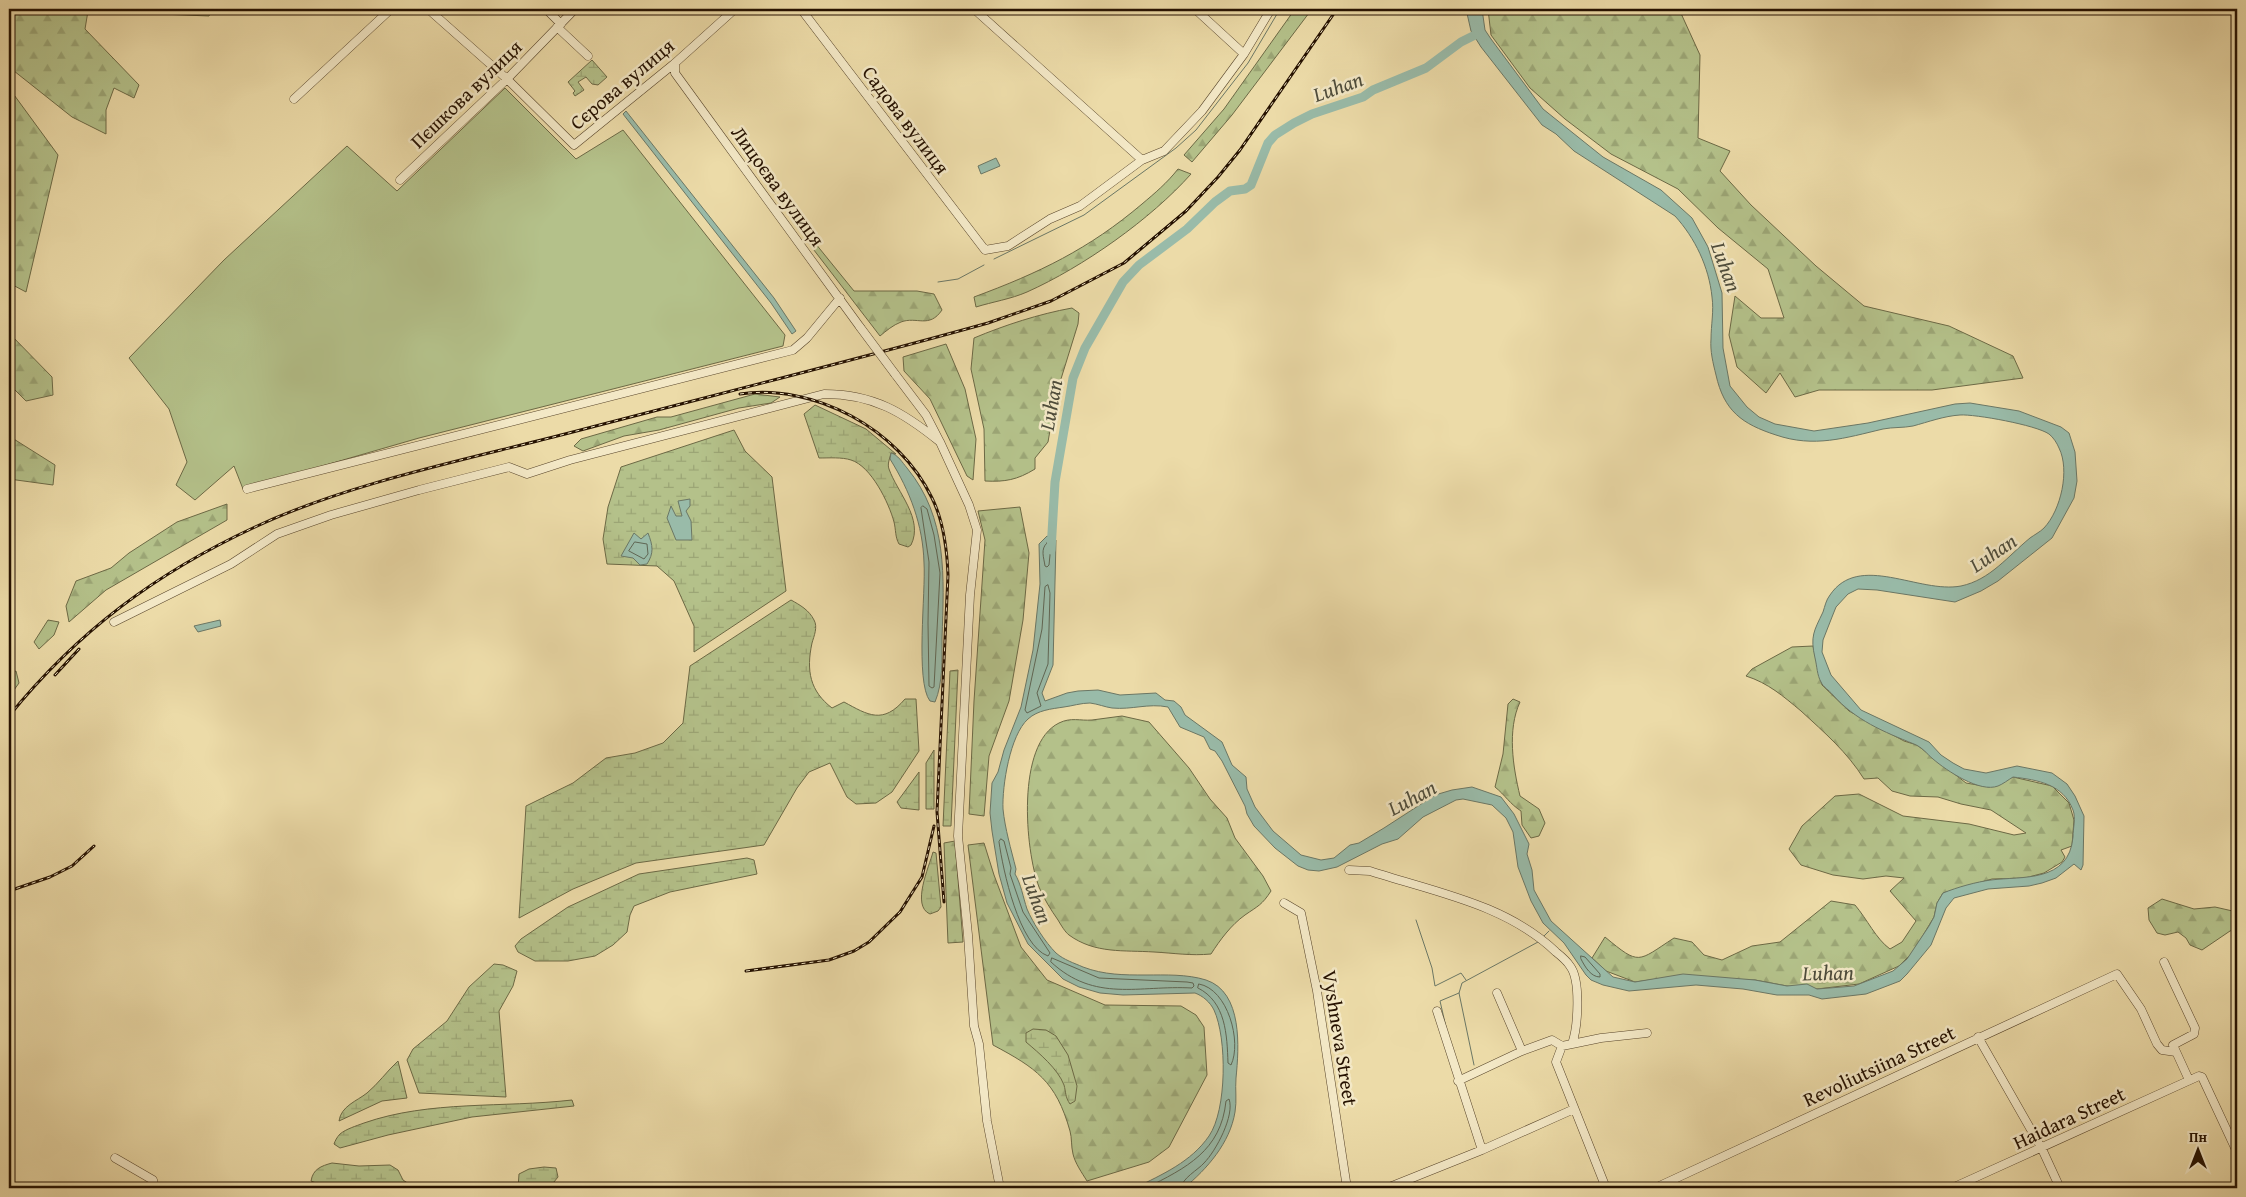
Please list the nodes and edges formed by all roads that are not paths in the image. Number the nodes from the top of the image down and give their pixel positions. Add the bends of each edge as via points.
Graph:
1 (391, 9) edge
2 (428, 9) edge
3 (546, 9) edge
4 (576, 9) edge
5 (735, 9) edge
6 (802, 9) edge
7 (974, 9) edge
8 (1195, 9) edge
9 (1271, 9) edge
10 (559, 25) junction
11 (1244, 54) junction
12 (588, 56) dead end
13 (674, 63) junction
14 (507, 79) junction
15 (294, 98) dead end
16 (1142, 160) junction
17 (400, 180) dead end
18 (840, 298) junction
19 (940, 442) junction
20 (248, 489) dead end
21 (114, 622) dead end
22 (1349, 870) dead end
23 (1284, 903) dead end
24 (2164, 962) dead end
25 (1497, 993) dead end
26 (1437, 1012) dead end
27 (1647, 1033) dead end
28 (1978, 1037) junction
29 (1572, 1044) junction
30 (1562, 1046) junction
31 (1522, 1051) junction
32 (2176, 1052) junction
33 (2188, 1080) junction
34 (1458, 1081) junction
35 (1574, 1109) junction
36 (2042, 1149) junction
37 (1482, 1150) junction
38 (2237, 1152) edge
39 (115, 1158) dead end
40 (155, 1188) edge
41 (1000, 1188) edge
42 (1347, 1188) edge
43 (1387, 1188) edge
44 (1606, 1188) edge
45 (1655, 1188) edge
46 (1952, 1188) edge
47 (2060, 1188) edge

1 - 15 street
2 - 14 street
3 - 10 street
4 - 10 street, Пєшкова вулиця
5 - 13 street, Сєрова вулиця
6 - 16 street, Садова вулиця via 985,250 1008,246 1050,219 1080,206
7 - 16 street
8 - 11 street
9 - 11 street
10 - 12 street
10 - 14 street, Пєшкова вулиця
11 - 16 street via 1202,111 1164,151
13 - 14 street, Сєрова вулиця via 574,145
13 - 18 street, Лицоєва вулиця via 676,73
14 - 17 street, Пєшкова вулиця
18 - 19 street, Лицоєва вулиця, bridge via 926,416
18 - 20 street via 793,350
19 - 21 street via 908,417 879,403 847,394 824,394 526,474 509,467 331,515 277,534 231,564
19 - 41 street, Лицоєва вулиця via 977,530 970,595 958,836 974,1026
22 - 29 street via 1370,871 1498,912 1524,926 1571,966 1578,1014
23 - 42 street, Vyshneva Street via 1301,913 1317,991
24 - 32 street via 2195,1028 2194,1034 2173,1045
25 - 31 street
26 - 34 street
27 - 29 street
28 - 32 street, Revoliutsiina Street via 2116,974 2141,1009 2157,1044 2162,1050
28 - 36 street
28 - 45 street, Revoliutsiina Street
29 - 30 street
30 - 31 street via 1552,1040
30 - 35 street via 1556,1062
31 - 34 street
32 - 33 street
33 - 36 street, Haidara Street
33 - 38 street, Haidara Street via 2202,1077
34 - 37 street
35 - 37 street
35 - 44 street
36 - 46 street, Haidara Street
36 - 47 street
37 - 43 street
39 - 40 street via 153,1180

